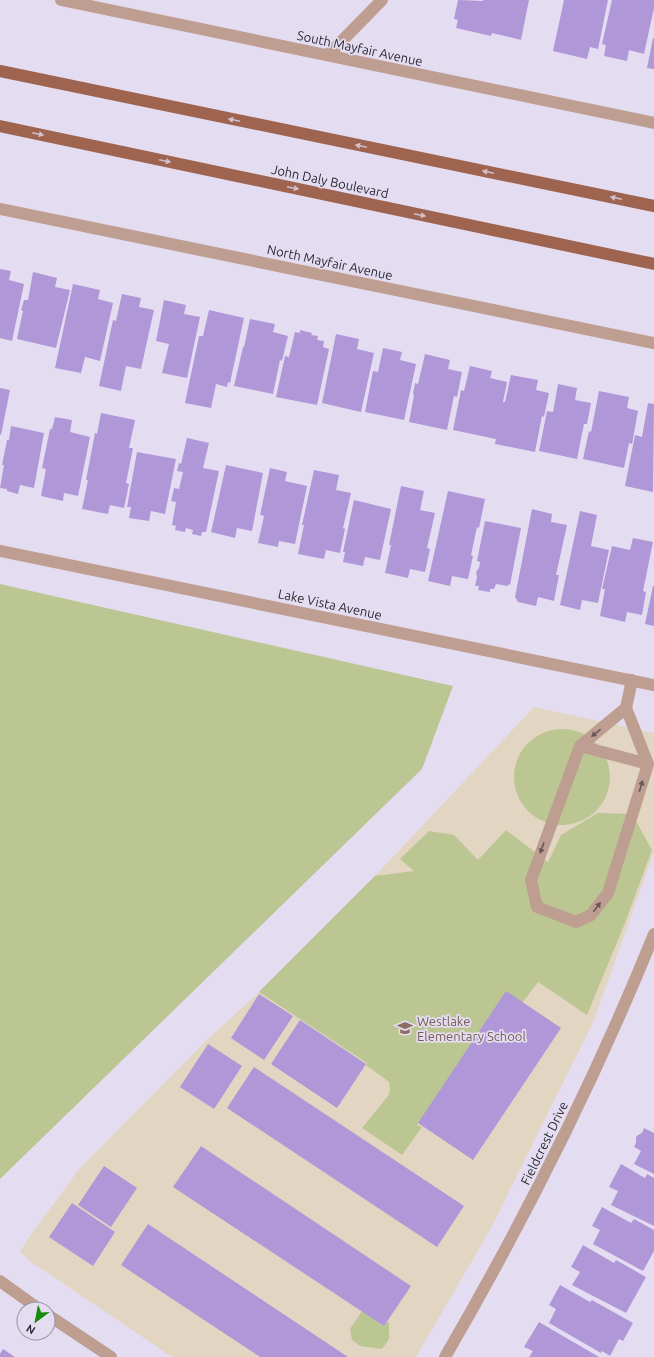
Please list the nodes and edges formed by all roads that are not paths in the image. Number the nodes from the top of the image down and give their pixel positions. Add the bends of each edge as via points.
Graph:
1 (61, 0) edge
2 (382, 0) edge
3 (328, 55) junction
4 (0, 72) edge
5 (654, 123) edge
6 (0, 126) edge
7 (654, 206) edge
8 (0, 208) edge
9 (654, 264) edge
10 (654, 343) edge
11 (0, 551) edge
12 (632, 680) junction
13 (654, 685) edge
14 (626, 708) junction
15 (580, 746) junction
16 (648, 764) junction
17 (654, 934) edge
18 (0, 1281) edge
19 (28, 1301) edge
20 (56, 1320) edge
21 (110, 1357) edge
22 (445, 1357) edge

1 - 3 street, South Mayfair Avenue
2 - 3 street
3 - 5 street, South Mayfair Avenue
7 -> 4 main road
6 -> 9 main road, John Daly Boulevard
8 - 10 street, North Mayfair Avenue
11 - 12 street, Lake Vista Avenue
12 - 13 street, Lake Vista Avenue
12 - 14 street
14 -> 15 street
14 - 16 street
15 - 16 street
15 -> 16 street via 531,880 537,907 576,922 591,915 608,893
17 - 22 street, Fieldcrest Drive via 604,1053 561,1141 518,1227
18 - 19 street
20 - 21 street

